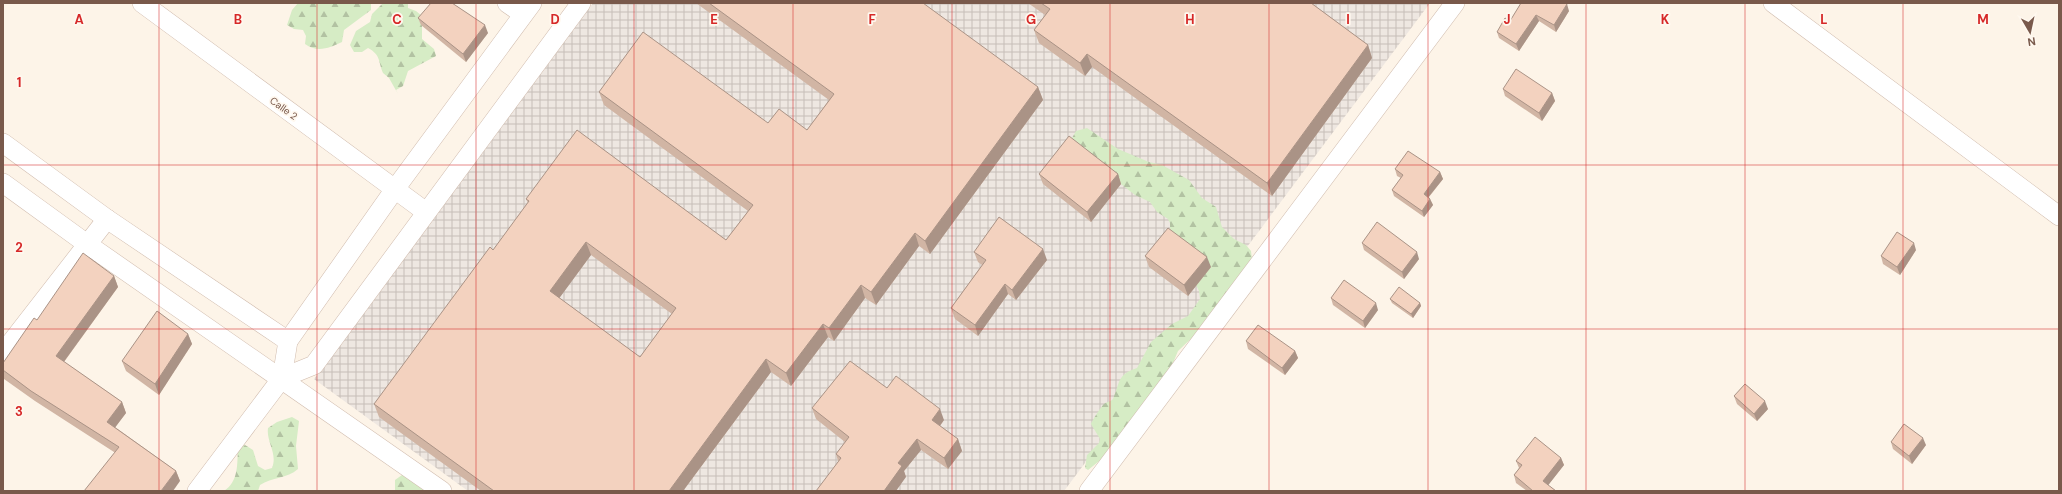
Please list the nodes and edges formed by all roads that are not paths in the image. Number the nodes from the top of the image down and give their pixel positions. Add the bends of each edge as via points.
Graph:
1 (142, 3) edge
2 (508, 3) edge
3 (581, 3) edge
4 (1455, 3) edge
5 (1773, 3) edge
6 (527, 9) edge
7 (3, 144) edge
8 (3, 183) edge
9 (395, 189) junction
10 (426, 212) junction
11 (2059, 216) edge
12 (106, 219) junction
13 (86, 244) junction
14 (288, 341) junction
15 (3, 353) edge
16 (282, 378) junction
17 (197, 491) edge
18 (442, 491) edge
19 (1089, 491) edge

1 - 9 street, Calle 2
2 - 6 street
3 - 10 street
4 - 19 street
5 - 11 street
6 - 9 street
7 - 12 street
8 - 13 street
9 - 10 street, Calle 2
9 - 14 street
10 - 16 street via 314,365
12 - 13 street
12 - 14 street
13 - 15 street
13 - 16 street
14 - 16 street
16 - 17 street
16 - 18 street

